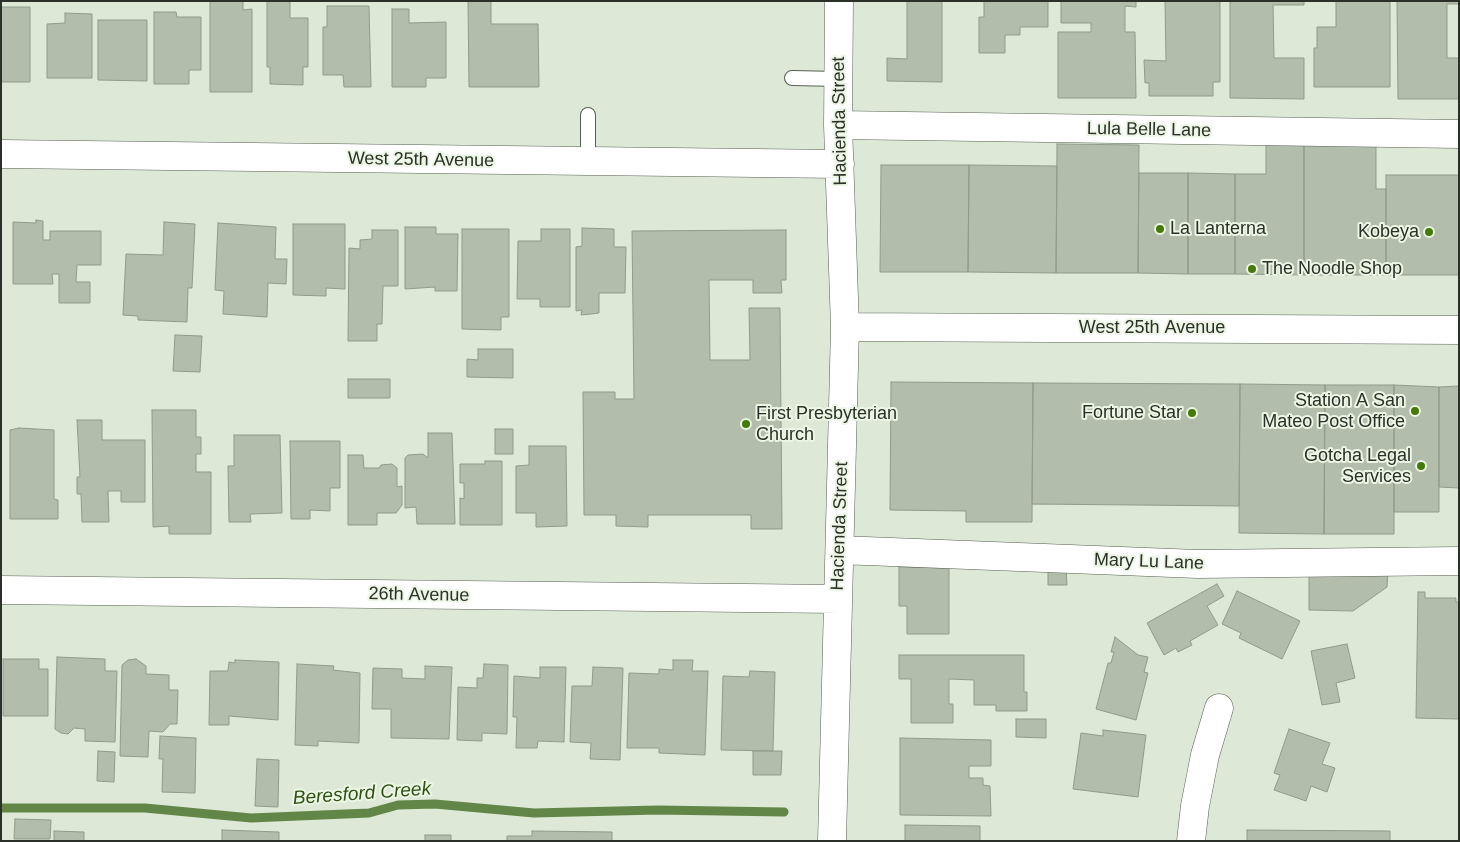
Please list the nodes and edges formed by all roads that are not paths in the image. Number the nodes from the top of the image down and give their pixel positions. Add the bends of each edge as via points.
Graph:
1 (839, 1) edge
2 (792, 78) dead end
3 (838, 79) junction
4 (588, 115) dead end
5 (838, 125) junction
6 (1459, 134) edge
7 (1, 154) edge
8 (588, 162) junction
9 (840, 164) junction
10 (844, 326) junction
11 (1459, 330) edge
12 (840, 550) junction
13 (1459, 561) edge
14 (1, 590) edge
15 (838, 599) junction
16 (1220, 708) dead end
17 (832, 841) edge
18 (1191, 841) edge

1 - 3 street, Hacienda Street
2 - 3 lane
3 - 5 street, Hacienda Street
4 - 8 lane
5 - 6 street, Lula Belle Lane
5 - 9 street, Hacienda Street
7 - 8 street, West 25th Avenue
8 - 9 street, West 25th Avenue
9 - 10 street, Hacienda Street
10 - 11 street, West 25th Avenue
10 - 12 street, Hacienda Street
12 - 13 street, Mary Lu Lane via 1198,564
12 - 15 street, Hacienda Street
14 - 15 street, 26th Avenue
15 - 17 street, Hacienda Street
16 - 18 street via 1205,755

